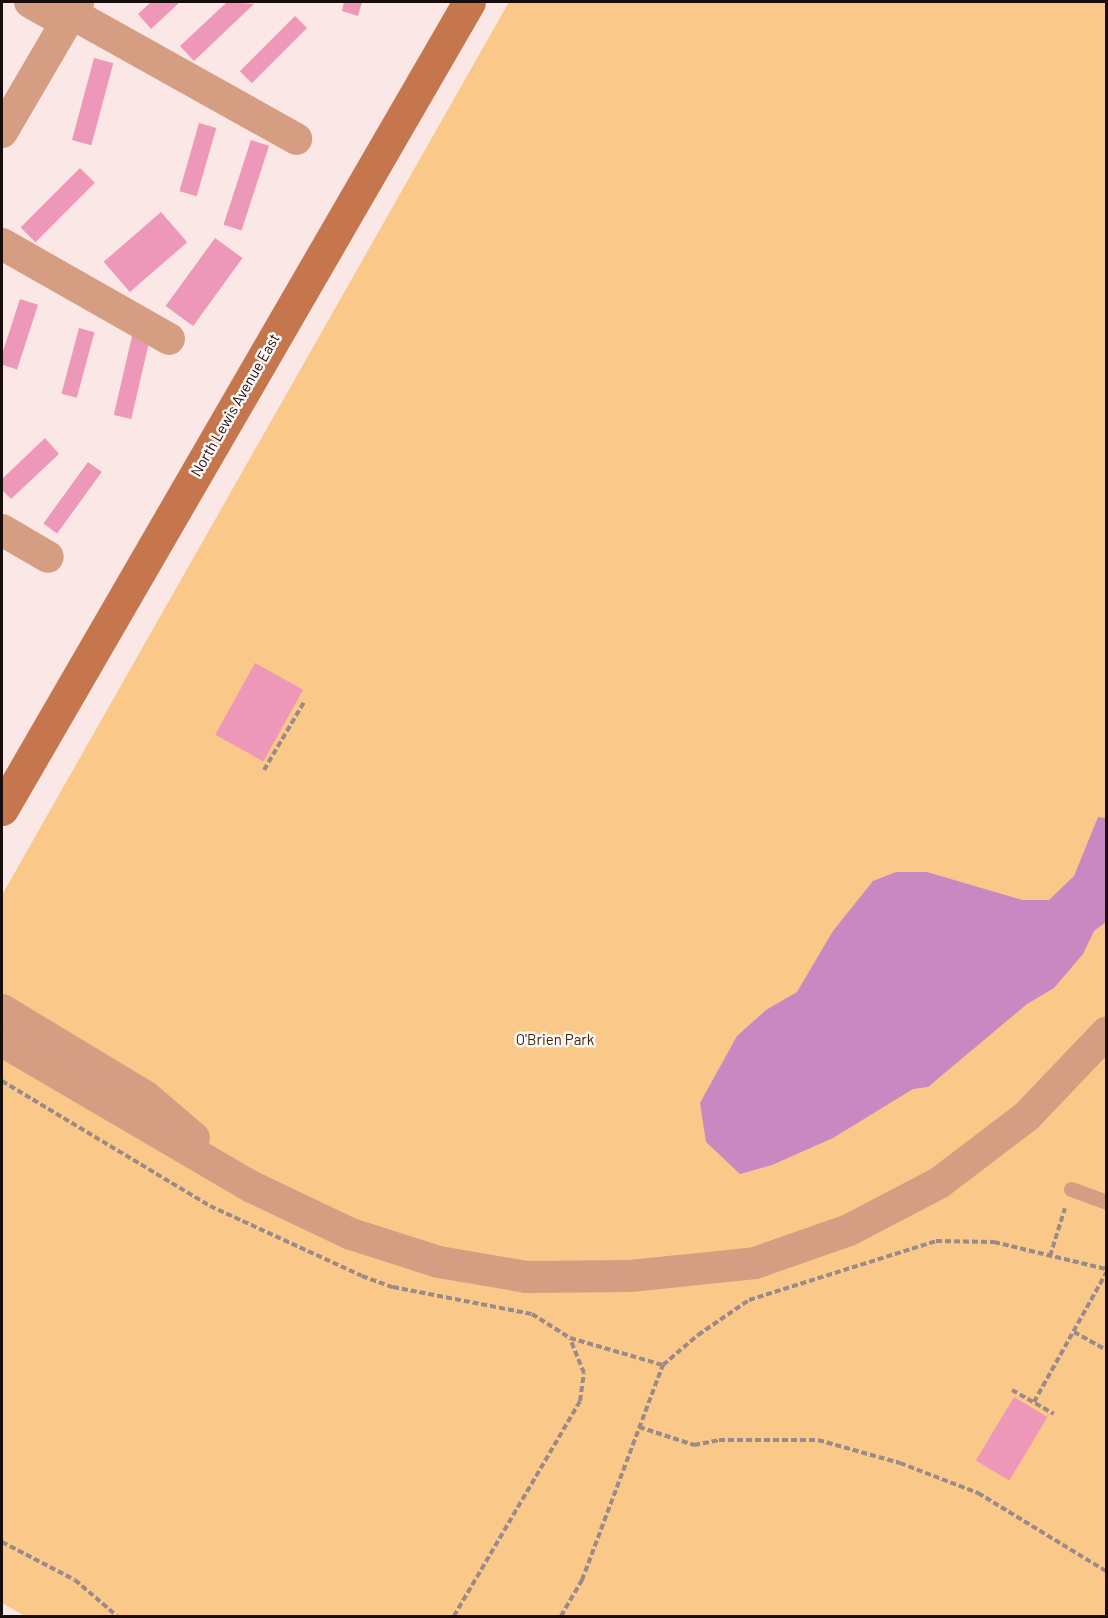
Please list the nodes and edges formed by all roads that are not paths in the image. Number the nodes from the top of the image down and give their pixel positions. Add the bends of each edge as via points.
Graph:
1 (30, 2) edge
2 (469, 2) edge
3 (71, 12) edge
4 (2, 132) edge
5 (296, 139) dead end
6 (2, 244) edge
7 (169, 339) dead end
8 (2, 530) edge
9 (48, 557) dead end
10 (2, 809) edge
11 (2, 1010) edge
12 (1107, 1033) edge
13 (2, 1041) edge
14 (252, 1187) junction
15 (1071, 1189) road end
16 (1107, 1202) edge

1 - 3 street
2 - 10 main road, North Lewis Avenue East
3 - 4 street
3 - 5 street
6 - 7 street
8 - 9 street
11 - 14 street via 146,1097
12 - 14 street via 1027,1116 939,1183 849,1230 755,1263 630,1276 527,1277 439,1262 351,1234
13 - 14 street
15 - 16 lane

